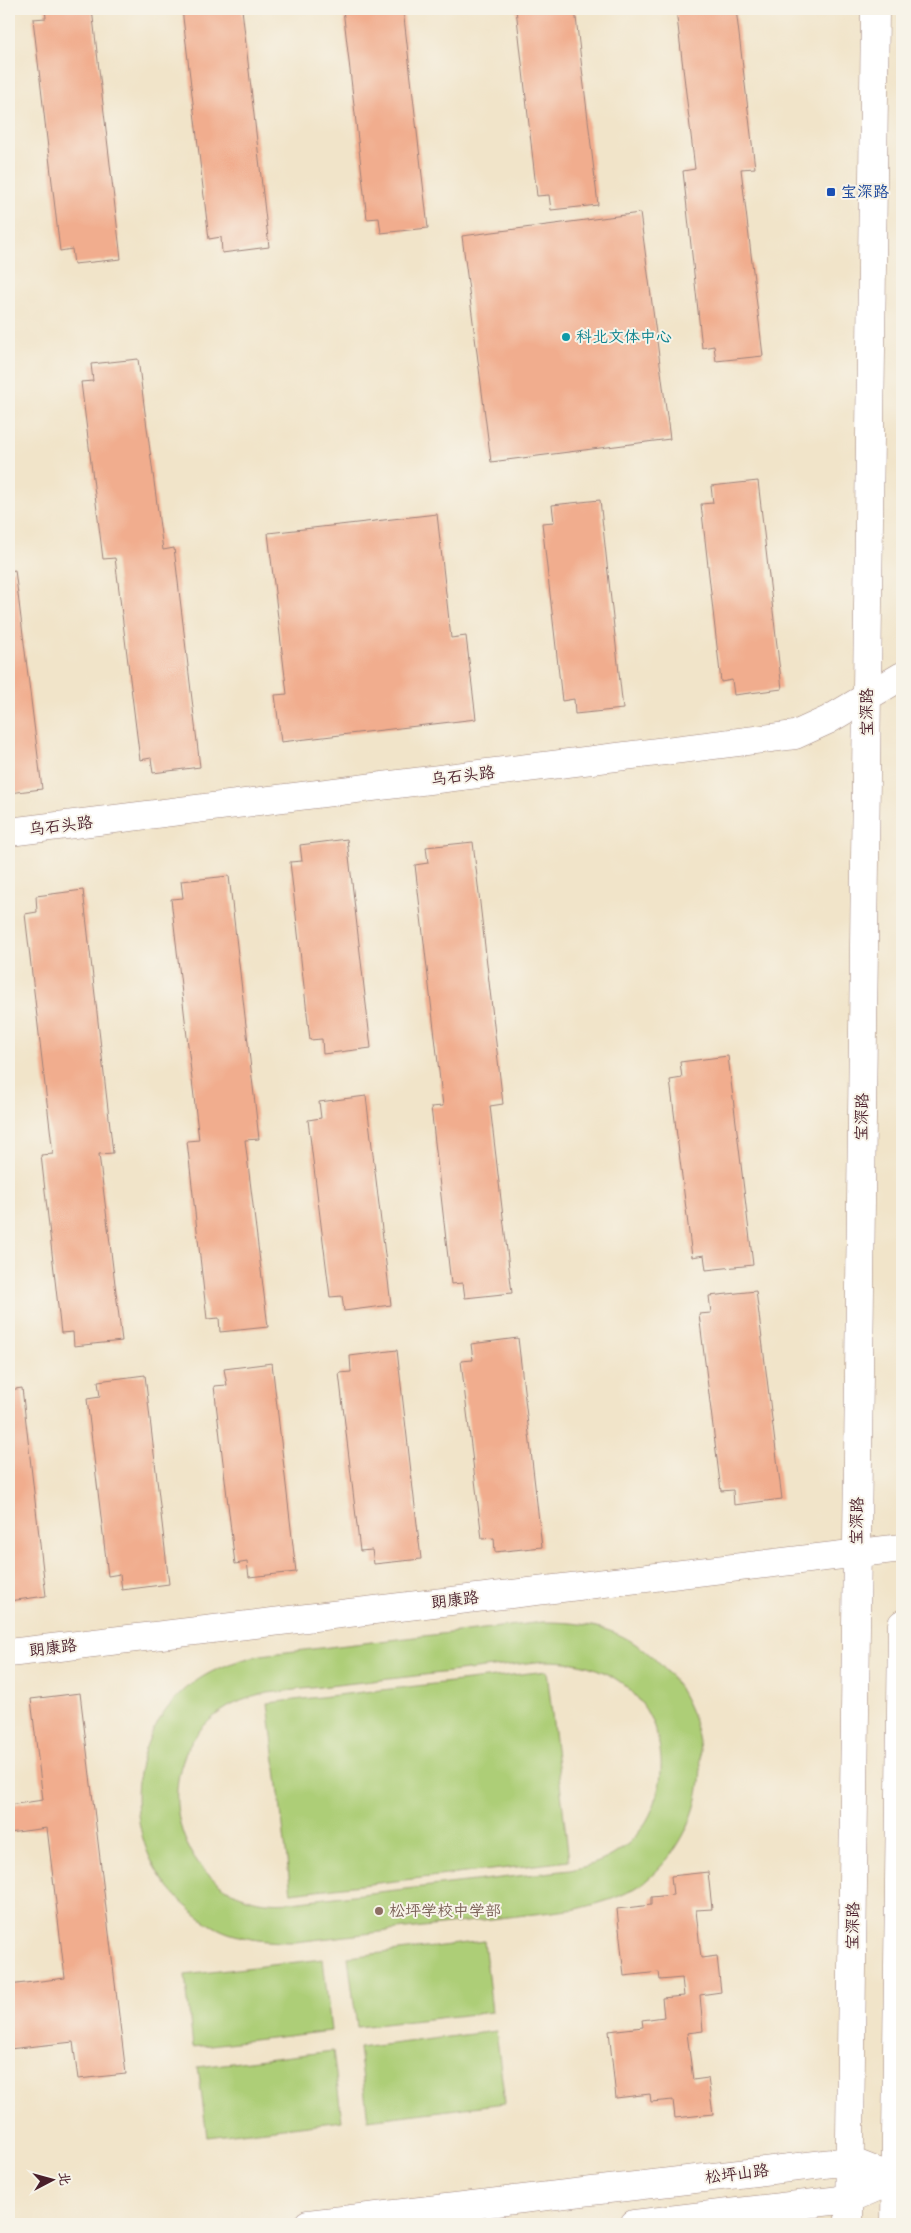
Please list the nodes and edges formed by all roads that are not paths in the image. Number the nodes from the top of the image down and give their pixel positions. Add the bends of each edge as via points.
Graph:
1 (875, 9) edge
2 (902, 676) edge
3 (867, 696) junction
4 (9, 832) edge
5 (902, 1548) edge
6 (857, 1553) junction
7 (902, 1624) edge
8 (9, 1653) edge
9 (850, 2161) junction
10 (896, 2179) junction
11 (849, 2212) edge
12 (308, 2224) edge
13 (634, 2224) edge
14 (896, 2224) edge

1 - 3 street, 宝深路
2 - 3 street, 乌石头路
3 - 4 street, 乌石头路 via 828,720 795,735
3 - 6 street, 宝深路
5 - 6 street, 朗康路
6 - 8 street, 朗康路
6 - 9 street, 宝深路
7 - 10 street
9 - 10 street, 松坪山路
9 - 11 street, 宝深路
9 - 12 street, 松坪山路
10 - 11 street
10 - 14 street
11 - 13 street

